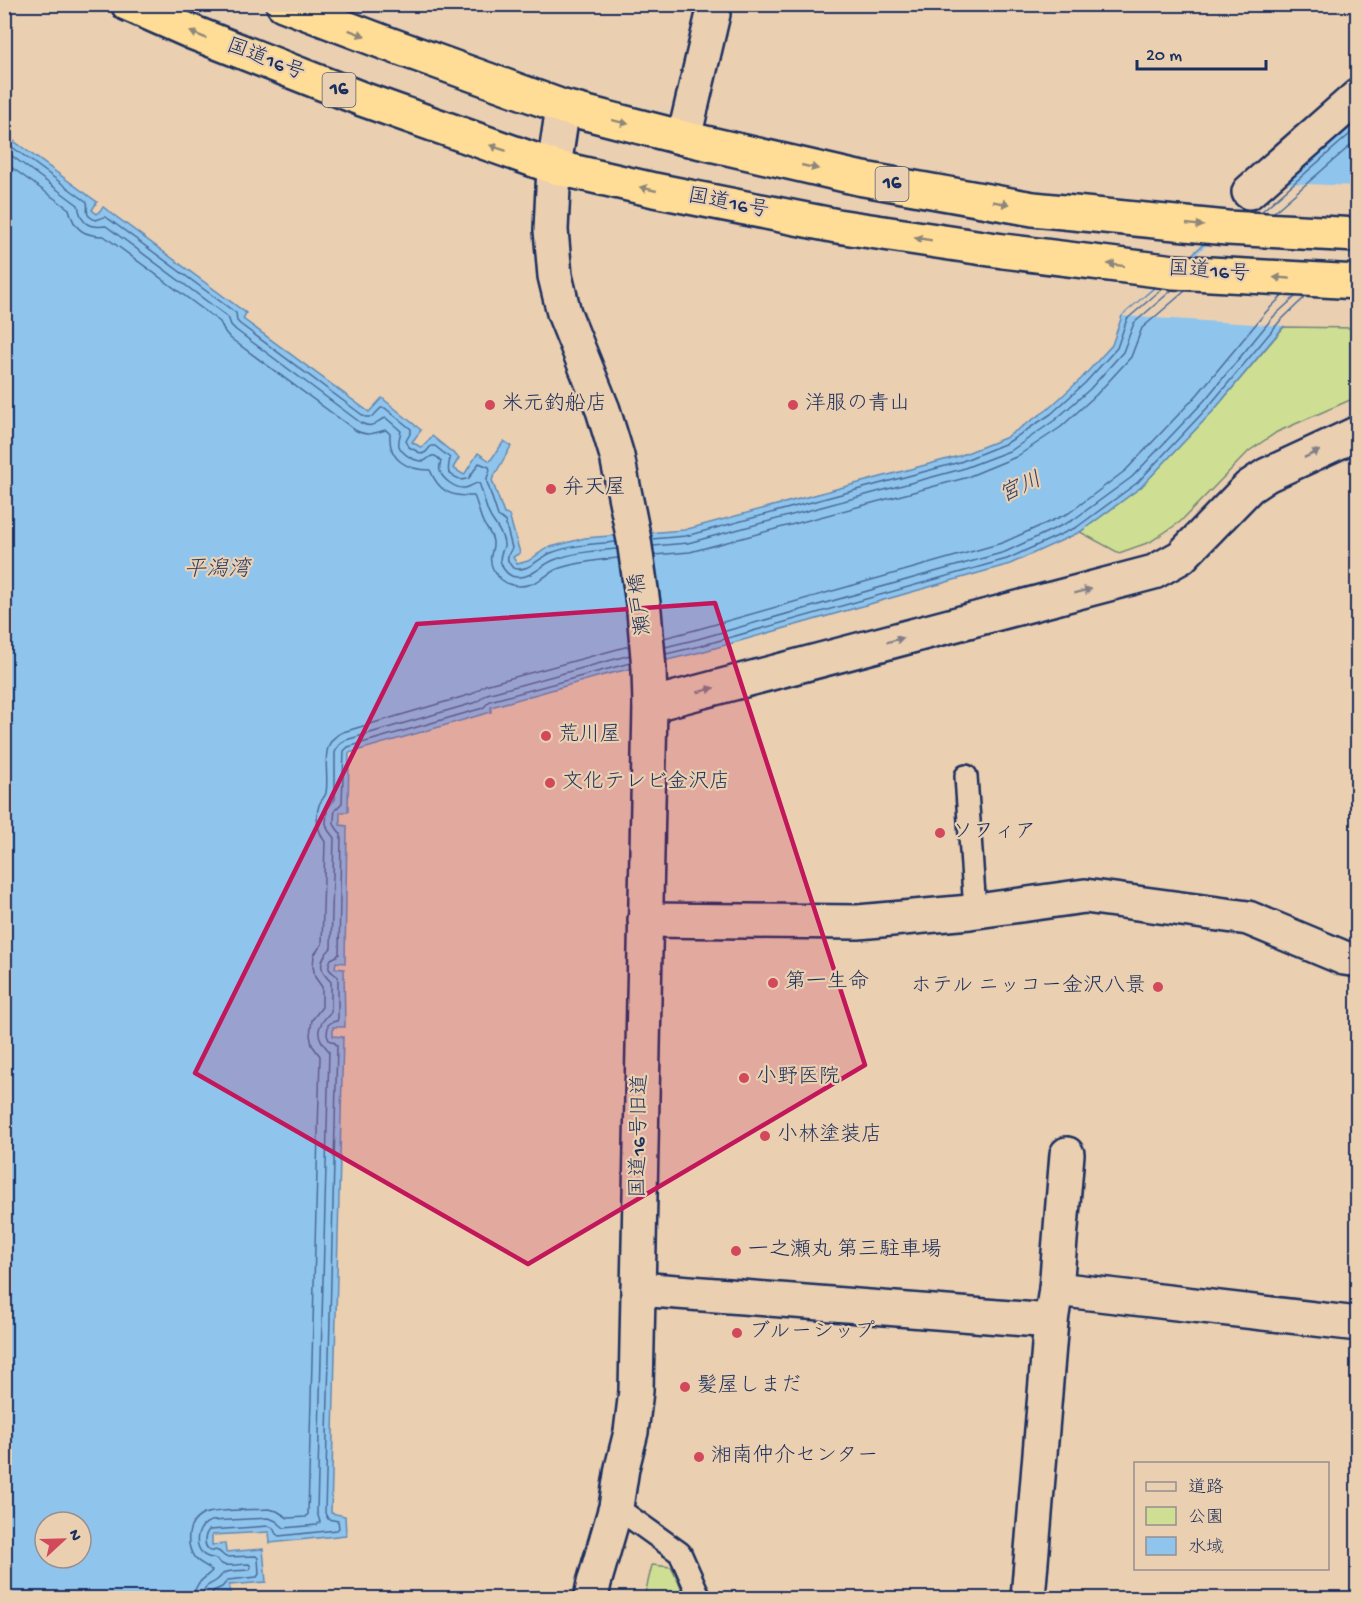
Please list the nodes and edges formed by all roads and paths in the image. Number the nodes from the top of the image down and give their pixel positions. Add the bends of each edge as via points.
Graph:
1 (128, 4) edge
2 (283, 4) edge
3 (711, 4) edge
4 (1358, 96) edge
5 (563, 107) junction
6 (684, 138) junction
7 (554, 167) junction
8 (1249, 192) dead end
9 (1358, 235) edge
10 (1349, 282) edge
11 (1358, 433) edge
12 (649, 669) joint
13 (650, 705) junction
14 (966, 776) dead end
15 (975, 911) junction
16 (645, 920) junction
17 (1358, 960) edge
18 (1066, 1154) dead end
19 (638, 1289) junction
20 (1056, 1289) junction
21 (1051, 1321) junction
22 (1358, 1324) edge
23 (616, 1507) junction
24 (591, 1599) edge
25 (700, 1599) edge
26 (1028, 1599) edge

7 -> 1 highway, 国道16号 / 16 via 362,99
2 -> 5 highway, 16
3 - 6 street via 713,14
4 - 8 street
5 -> 6 highway, 16
5 - 7 street
6 -> 9 highway, 16 via 858,178 1033,209 1227,228
10 -> 7 highway, 国道16号 / 16 via 1174,272 1003,251 837,226
7 - 12 street, 瀬戸橋 via 551,230 555,276 564,313 617,456 634,540
13 -> 11 street via 1154,572 1181,557 1249,487
12 - 13 street, 国道16号旧道
13 - 16 street, 国道16号旧道
14 - 15 lane
15 - 16 street via 858,922
15 - 17 street via 1085,896 1248,918 1344,958
16 - 19 street, 国道16号旧道
18 - 20 street
19 - 21 street
19 - 23 street, 国道16号旧道 via 636,1391
20 - 21 street
20 - 22 street
21 - 26 street
23 - 24 street, 国道16号旧道
23 - 25 lane via 680,1553

